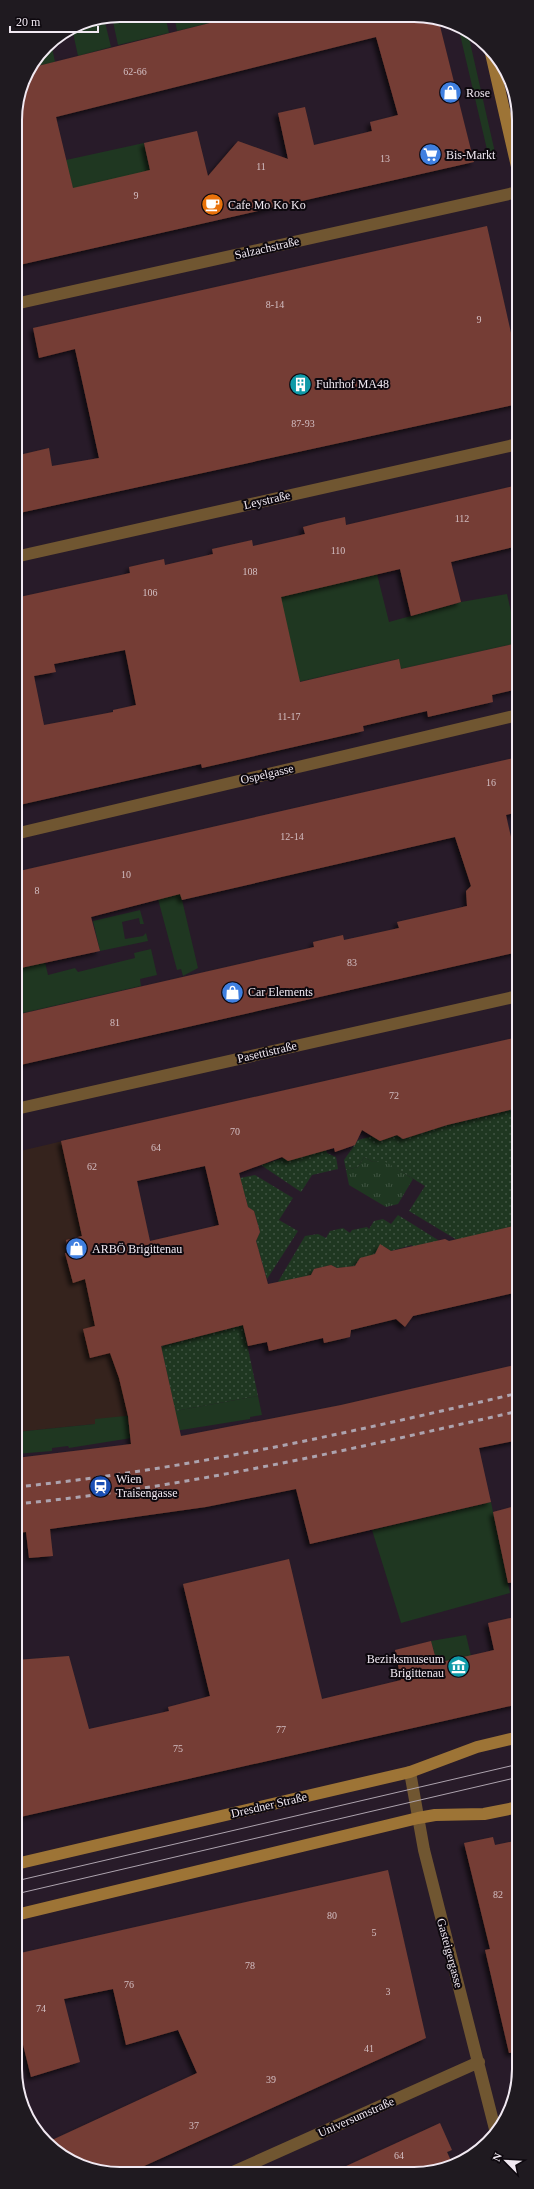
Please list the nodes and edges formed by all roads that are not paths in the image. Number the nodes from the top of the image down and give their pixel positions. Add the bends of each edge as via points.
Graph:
1 (493, 63) edge
2 (512, 145) edge
3 (512, 193) edge
4 (22, 302) edge
5 (512, 445) edge
6 (22, 555) edge
7 (512, 716) edge
8 (22, 833) edge
9 (512, 997) edge
10 (22, 1108) edge
11 (512, 1740) edge
12 (410, 1772) junction
13 (512, 1808) edge
14 (418, 1818) junction
15 (22, 1863) edge
16 (22, 1914) edge
17 (479, 2062) junction
18 (494, 2124) edge
19 (244, 2167) edge

1 - 2 main road
3 - 4 street, Salzachstraße
5 - 6 street, Leystraße
7 - 8 street, Ospelgasse
9 - 10 street, Pasettistraße
11 - 12 main road, Dresdner Straße via 477,1747
12 - 14 street, Gasteigergasse
12 - 15 main road, Dresdner Straße
13 - 14 main road via 484,1814
14 - 16 main road
14 - 17 street, Gasteigergasse
17 - 18 street, Gasteigergasse
17 - 19 street, Universumstraße

